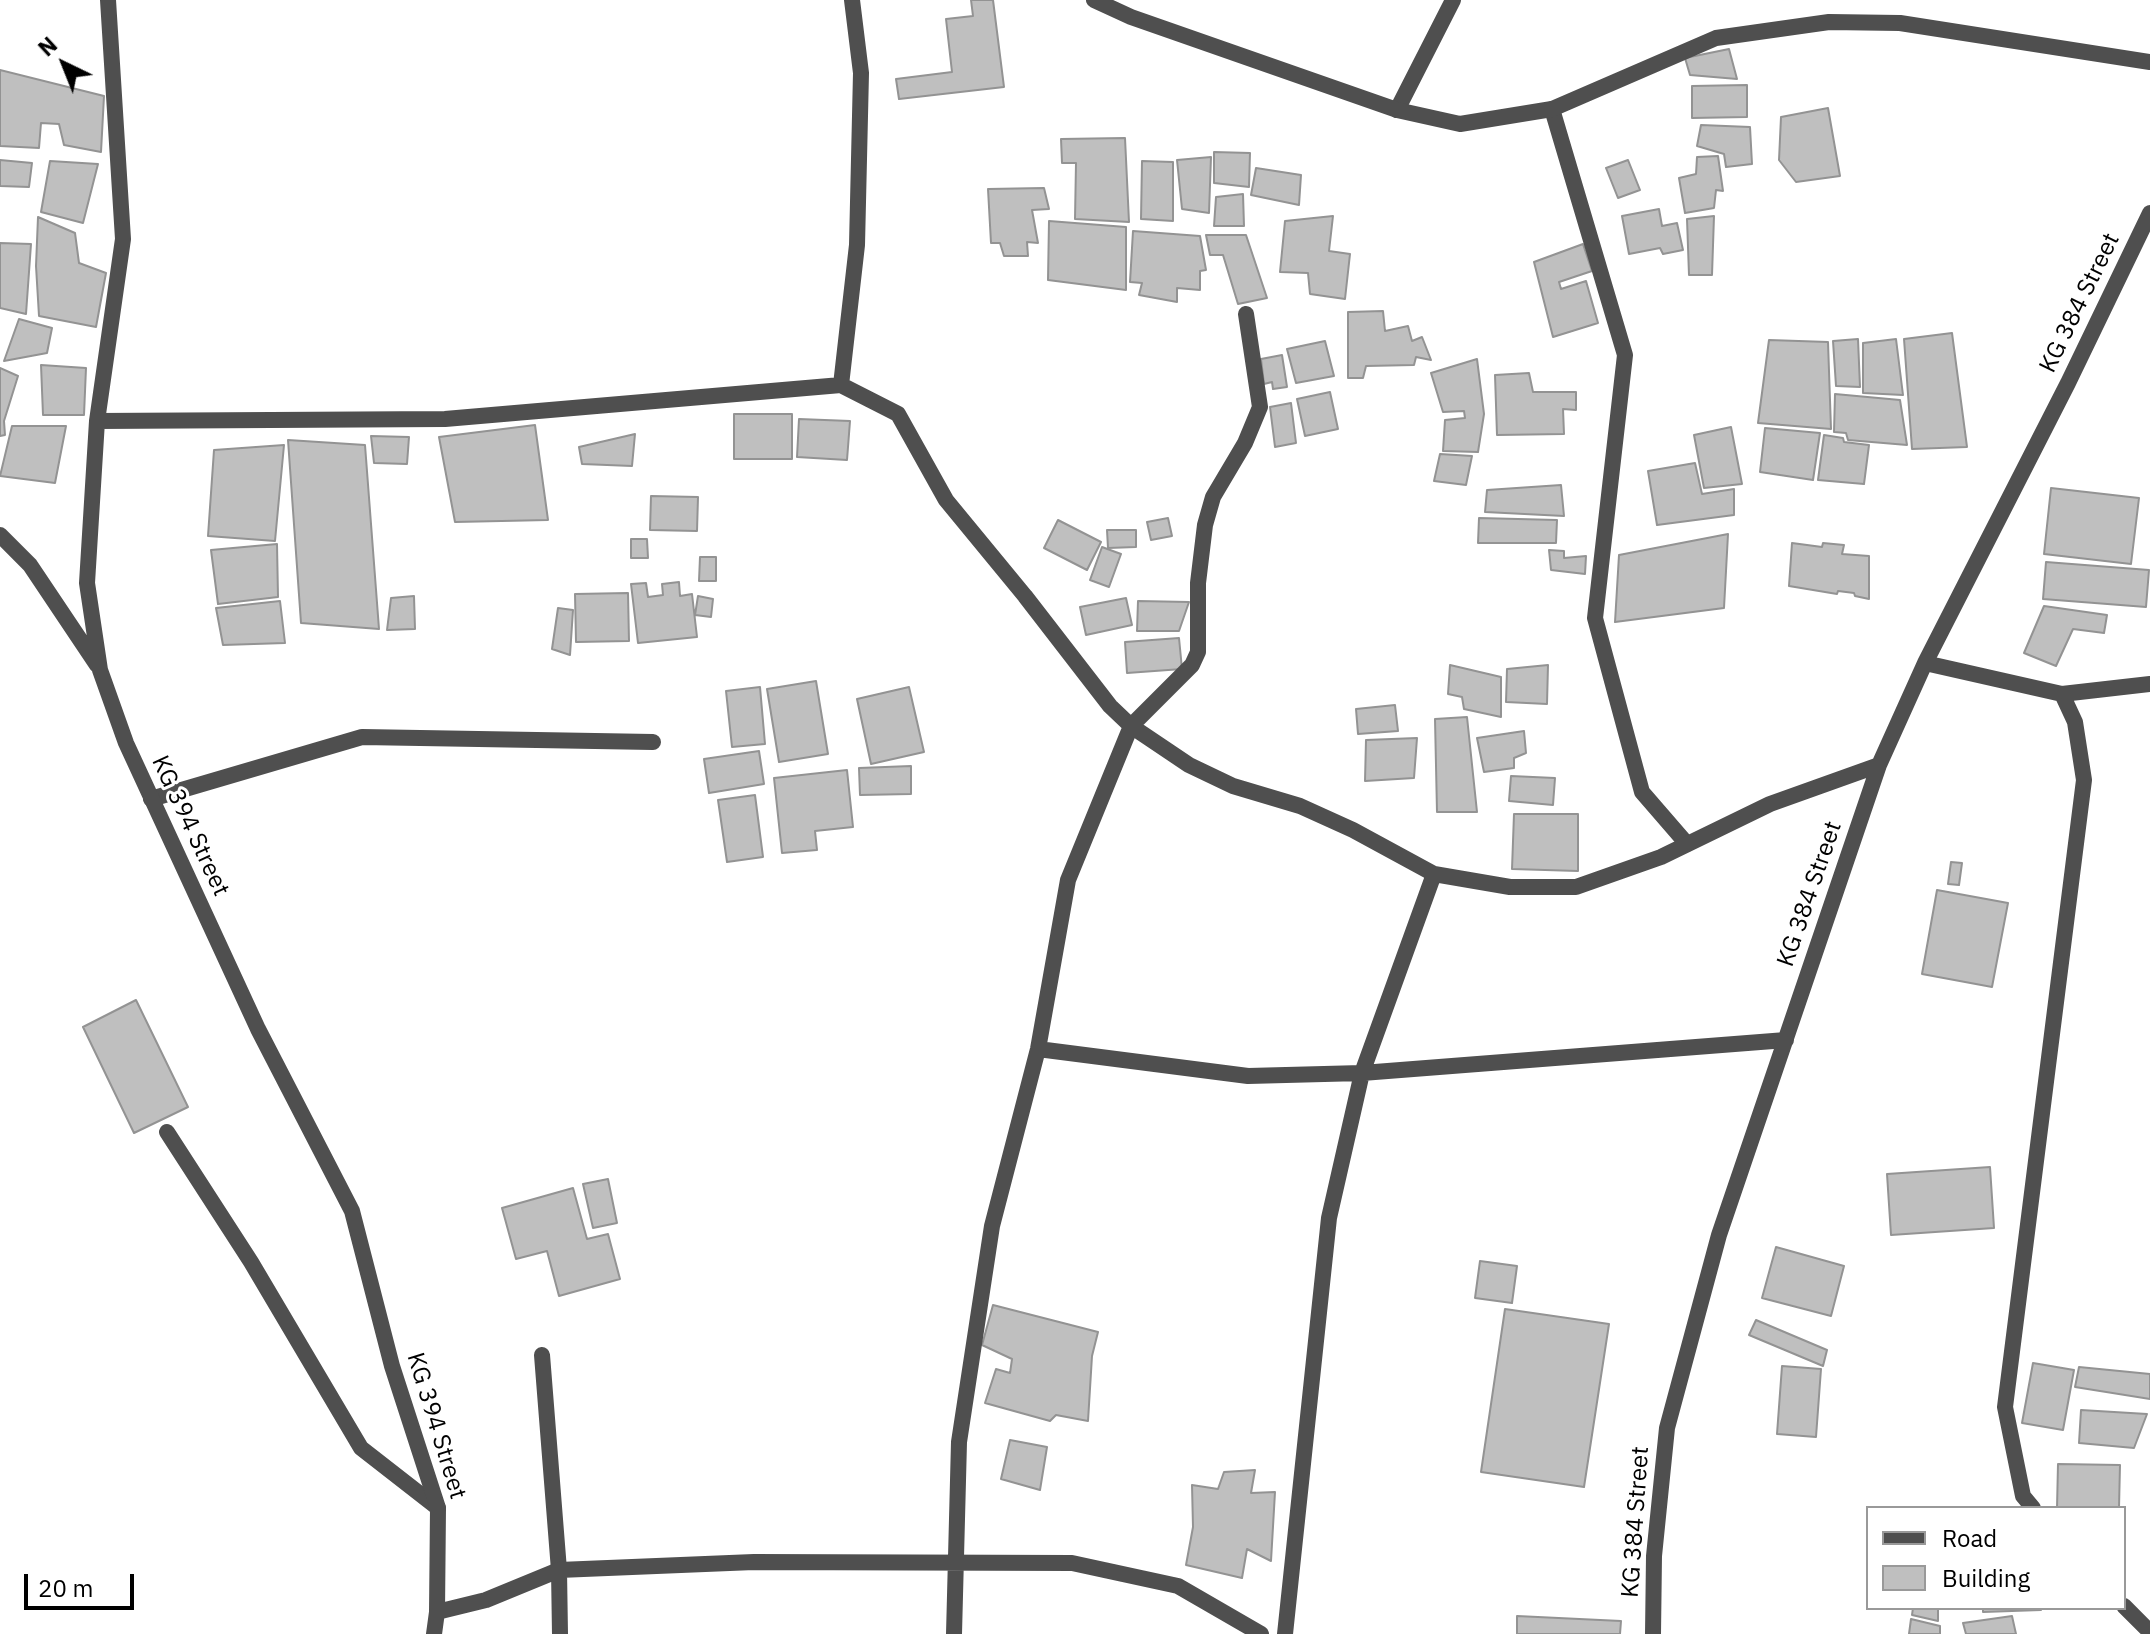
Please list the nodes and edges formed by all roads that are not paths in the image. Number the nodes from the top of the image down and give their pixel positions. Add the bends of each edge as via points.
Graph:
1 (108, 0) edge
2 (852, 0) edge
3 (1094, 0) edge
4 (1453, 0) edge
5 (2150, 62) edge
6 (1552, 109) junction
7 (1397, 110) junction
8 (2150, 213) edge
9 (1246, 314) dead end
10 (841, 385) junction
11 (97, 421) junction
12 (0, 535) edge
13 (1925, 663) junction
14 (100, 670) junction
15 (2150, 684) edge
16 (2062, 694) junction
17 (1131, 726) junction
18 (653, 742) dead end
19 (1879, 765) junction
20 (151, 799) junction
21 (1687, 844) junction
22 (1434, 874) junction
23 (1786, 1040) junction
24 (1038, 1049) junction
25 (1362, 1073) junction
26 (167, 1132) dead end
27 (542, 1355) dead end
28 (2031, 1506) edge
29 (438, 1508) junction
30 (954, 1563) junction
31 (559, 1570) junction
32 (2126, 1608) edge
33 (437, 1612) junction
34 (2150, 1632) edge
35 (434, 1634) edge
36 (560, 1634) edge
37 (954, 1634) edge
38 (1261, 1634) edge
39 (1285, 1634) edge
40 (1653, 1634) edge

1 - 11 street, KG 394 Street via 123,239
2 - 10 street via 861,73 857,245
3 - 7 street
4 - 7 street
5 - 6 street via 1900,23 1829,22 1716,38
6 - 7 street via 1460,124
6 - 21 street via 1625,355 1595,618 1642,792
8 - 13 street, KG 384 Street
9 - 17 street via 1260,407 1213,497 1205,525 1198,652 1192,665
10 - 11 street via 445,419
10 - 17 street via 898,414 946,500
11 - 14 street, KG 394 Street via 87,583
12 - 14 street via 30,565
13 - 16 street
13 - 19 street, KG 384 Street
14 - 20 street, KG 394 Street
15 - 16 street
16 - 28 street via 2075,722 2084,780 2005,1407 2023,1496
17 - 22 street via 1211,776 1300,806
17 - 24 street via 1068,880
18 - 20 street via 362,737
19 - 21 street via 1770,804
19 - 23 street, KG 384 Street
20 - 29 street, KG 394 Street via 258,1029 352,1211 392,1366
21 - 22 street via 1576,887 1510,887
22 - 25 street
23 - 25 street
23 - 40 street, KG 384 Street via 1719,1235 1667,1428 1654,1556
24 - 25 street via 1248,1076
24 - 30 street via 992,1226 959,1442
25 - 39 street via 1329,1218
26 - 29 street via 361,1448
27 - 31 street
29 - 33 street, KG 394 Street
30 - 31 street via 754,1562
30 - 37 street
30 - 38 street via 1072,1563 1178,1586
31 - 33 street via 486,1600
31 - 36 street
32 - 34 street
33 - 35 street, KG 394 Street

